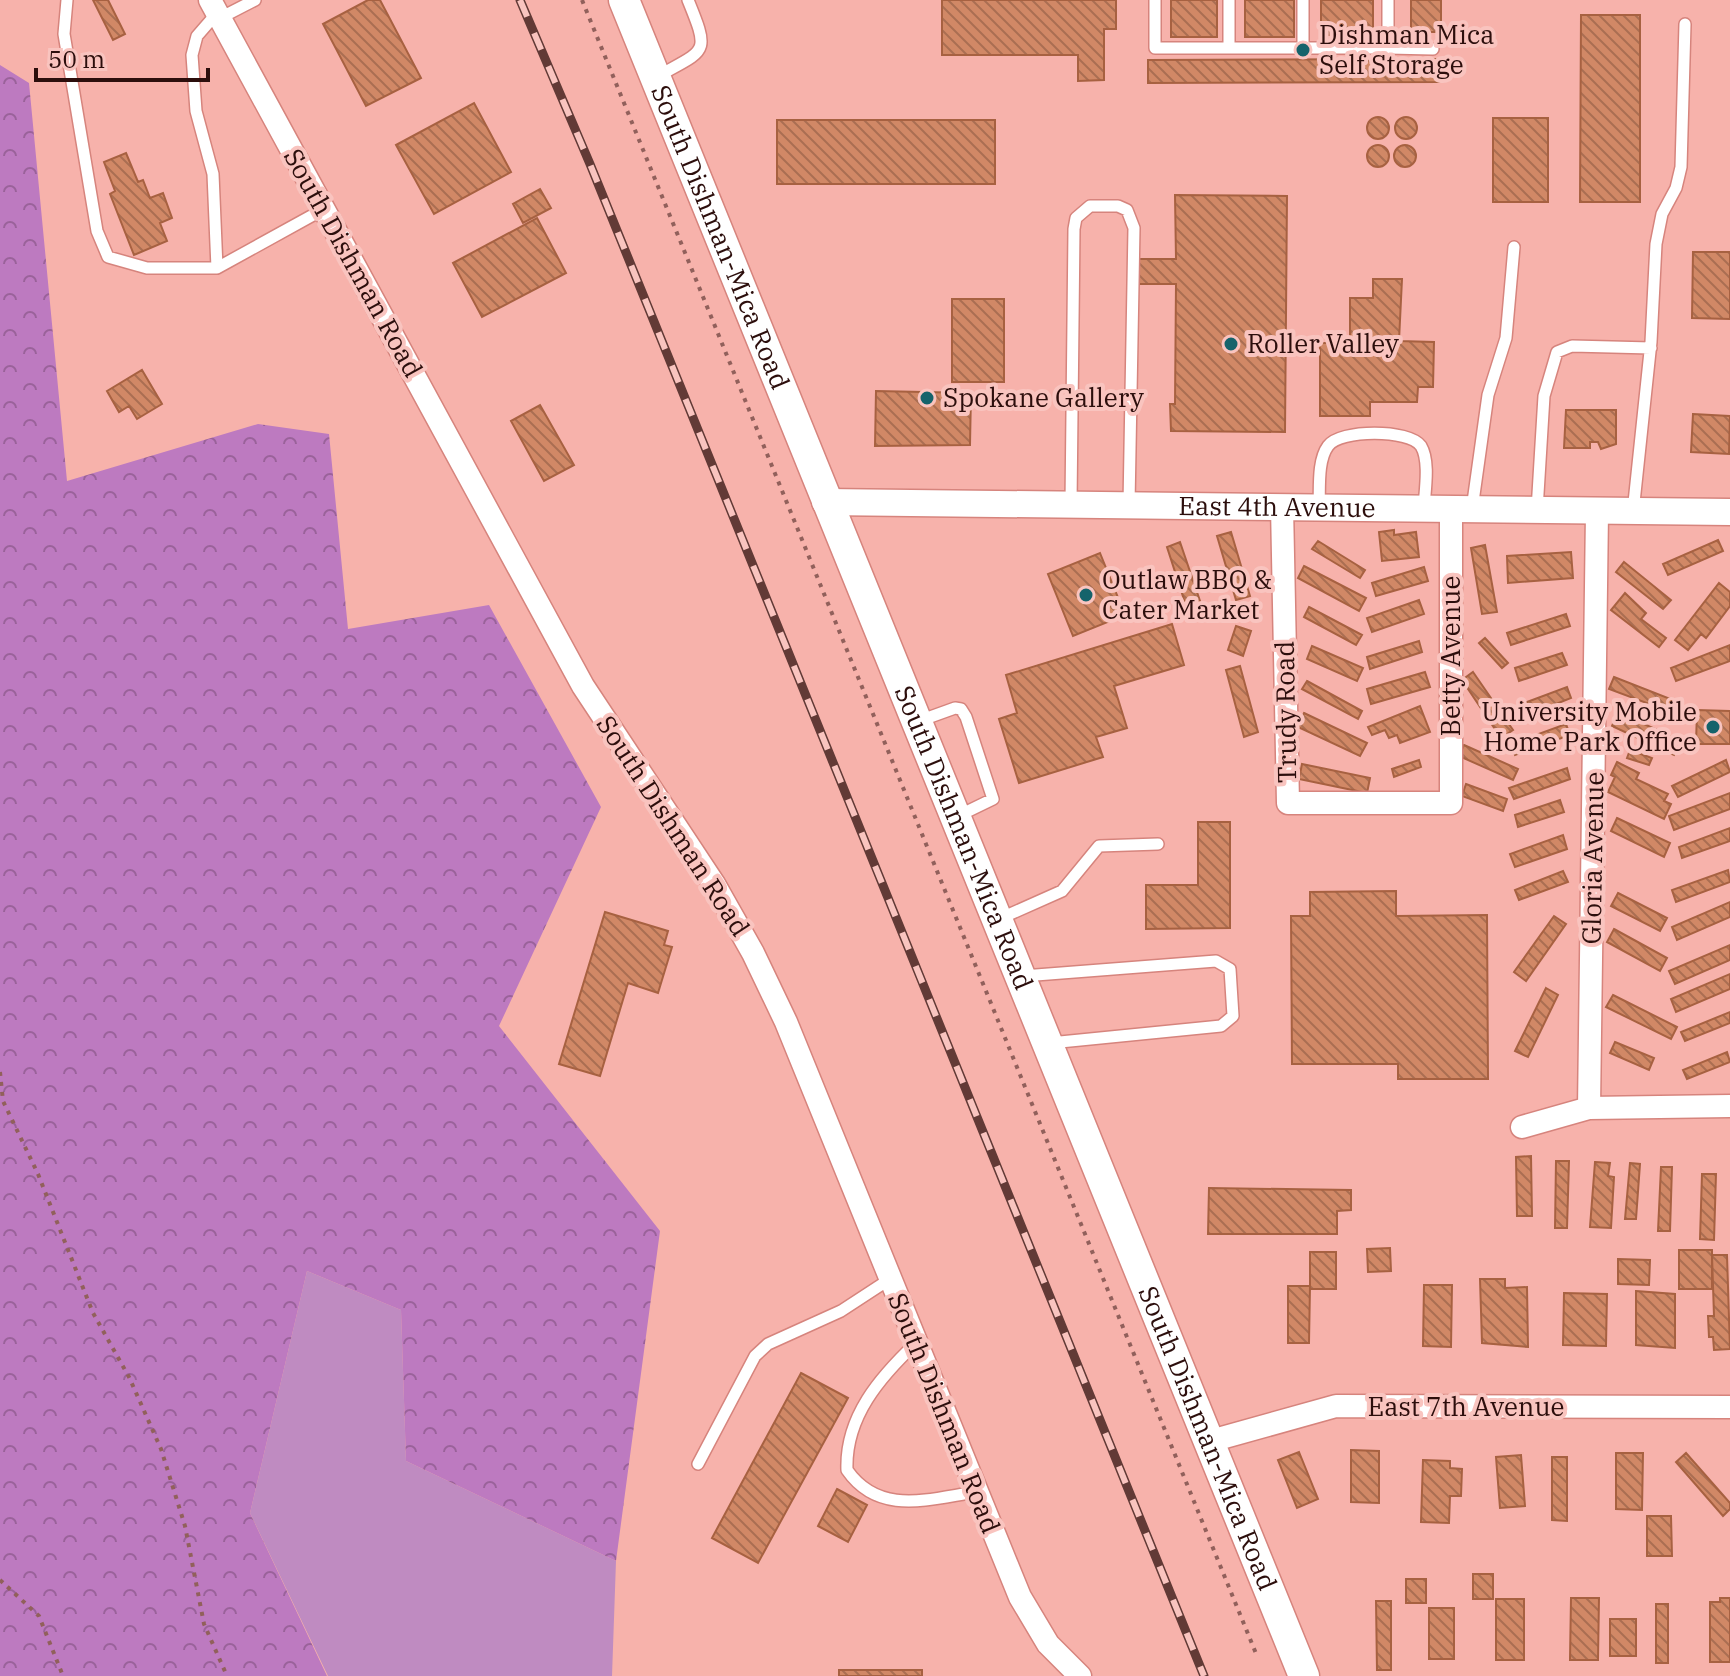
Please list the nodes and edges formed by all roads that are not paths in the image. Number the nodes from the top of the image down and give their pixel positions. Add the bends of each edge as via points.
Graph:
1 (67, 0) edge
2 (255, 0) edge
3 (624, 0) edge
4 (688, 0) edge
5 (1155, 0) edge
6 (1229, 0) edge
7 (1303, 0) edge
8 (1388, 0) edge
9 (215, 10) edge
10 (1685, 24) dead end
11 (1229, 48) junction
12 (1303, 48) junction
13 (1388, 48) junction
14 (1433, 49) dead end
15 (655, 77) junction
16 (324, 209) junction
17 (1514, 247) dead end
18 (217, 268) junction
19 (1651, 348) junction
20 (825, 502) junction
21 (1071, 504) junction
22 (1129, 505) junction
23 (1282, 506) junction
24 (1319, 507) junction
25 (1424, 509) junction
26 (1462, 510) junction
27 (1537, 511) junction
28 (1597, 512) junction
29 (1633, 512) junction
30 (1730, 512) edge
31 (914, 722) junction
32 (1451, 803) joint
33 (954, 818) junction
34 (1158, 844) dead end
35 (995, 921) junction
36 (1018, 977) junction
37 (1045, 1044) junction
38 (1730, 1106) edge
39 (1589, 1108) junction
40 (1522, 1127) dead end
41 (890, 1279) junction
42 (916, 1343) junction
43 (1730, 1407) edge
44 (1207, 1442) junction
45 (698, 1464) dead end
46 (976, 1492) junction
47 (1080, 1676) edge
48 (1304, 1676) edge

1 - 18 lane via 66,49 97,231 108,257 147,268
2 - 9 lane
3 - 15 main road, South Dishman-Mica Road
4 - 15 lane via 702,46
5 - 11 lane via 1155,48
6 - 11 lane
7 - 12 lane
8 - 13 lane
9 - 16 street, South Dishman Road
9 - 18 lane via 197,36 192,55 196,111 213,174
10 - 19 lane via 1681,167 1656,244
11 - 12 lane
12 - 13 lane
13 - 14 lane
15 - 20 main road, South Dishman-Mica Road
16 - 18 lane
16 - 41 street, South Dishman Road via 583,686 714,884 753,953
17 - 26 lane via 1508,326
19 - 27 lane via 1572,346 1557,352 1544,396
19 - 29 lane
20 - 21 street, East 4th Avenue
20 - 31 main road, South Dishman-Mica Road
21 - 22 street, East 4th Avenue
21 - 22 lane via 1074,229 1082,210 1118,206 1127,210 1134,228
22 - 23 street, East 4th Avenue
23 - 24 street, East 4th Avenue
23 - 32 street, Trudy Road via 1288,803
24 - 25 street, East 4th Avenue
24 - 25 lane via 1321,465 1328,446 1355,434 1403,436 1421,447
25 - 26 street, East 4th Avenue
26 - 27 street, East 4th Avenue
26 - 32 street, Betty Avenue
27 - 28 street, East 4th Avenue
28 - 29 street, East 4th Avenue
28 - 39 street, Gloria Avenue
29 - 30 street, East 4th Avenue
31 - 33 main road, South Dishman-Mica Road
31 - 33 lane via 955,708 966,717 993,799
33 - 35 main road, South Dishman-Mica Road
34 - 35 lane via 1099,846 1062,891
35 - 36 main road, South Dishman-Mica Road
36 - 37 main road, South Dishman-Mica Road
36 - 37 lane via 1216,961 1230,969 1233,1016 1221,1026
37 - 44 main road, South Dishman-Mica Road
38 - 39 street
39 - 40 street
41 - 42 street, South Dishman Road
41 - 45 lane via 755,1356
42 - 46 street, South Dishman Road
42 - 46 lane via 868,1396 847,1455 847,1470 869,1494 887,1500
43 - 44 street, East 7th Avenue via 1336,1406
44 - 48 main road, South Dishman-Mica Road
46 - 47 street, South Dishman Road via 1032,1621

